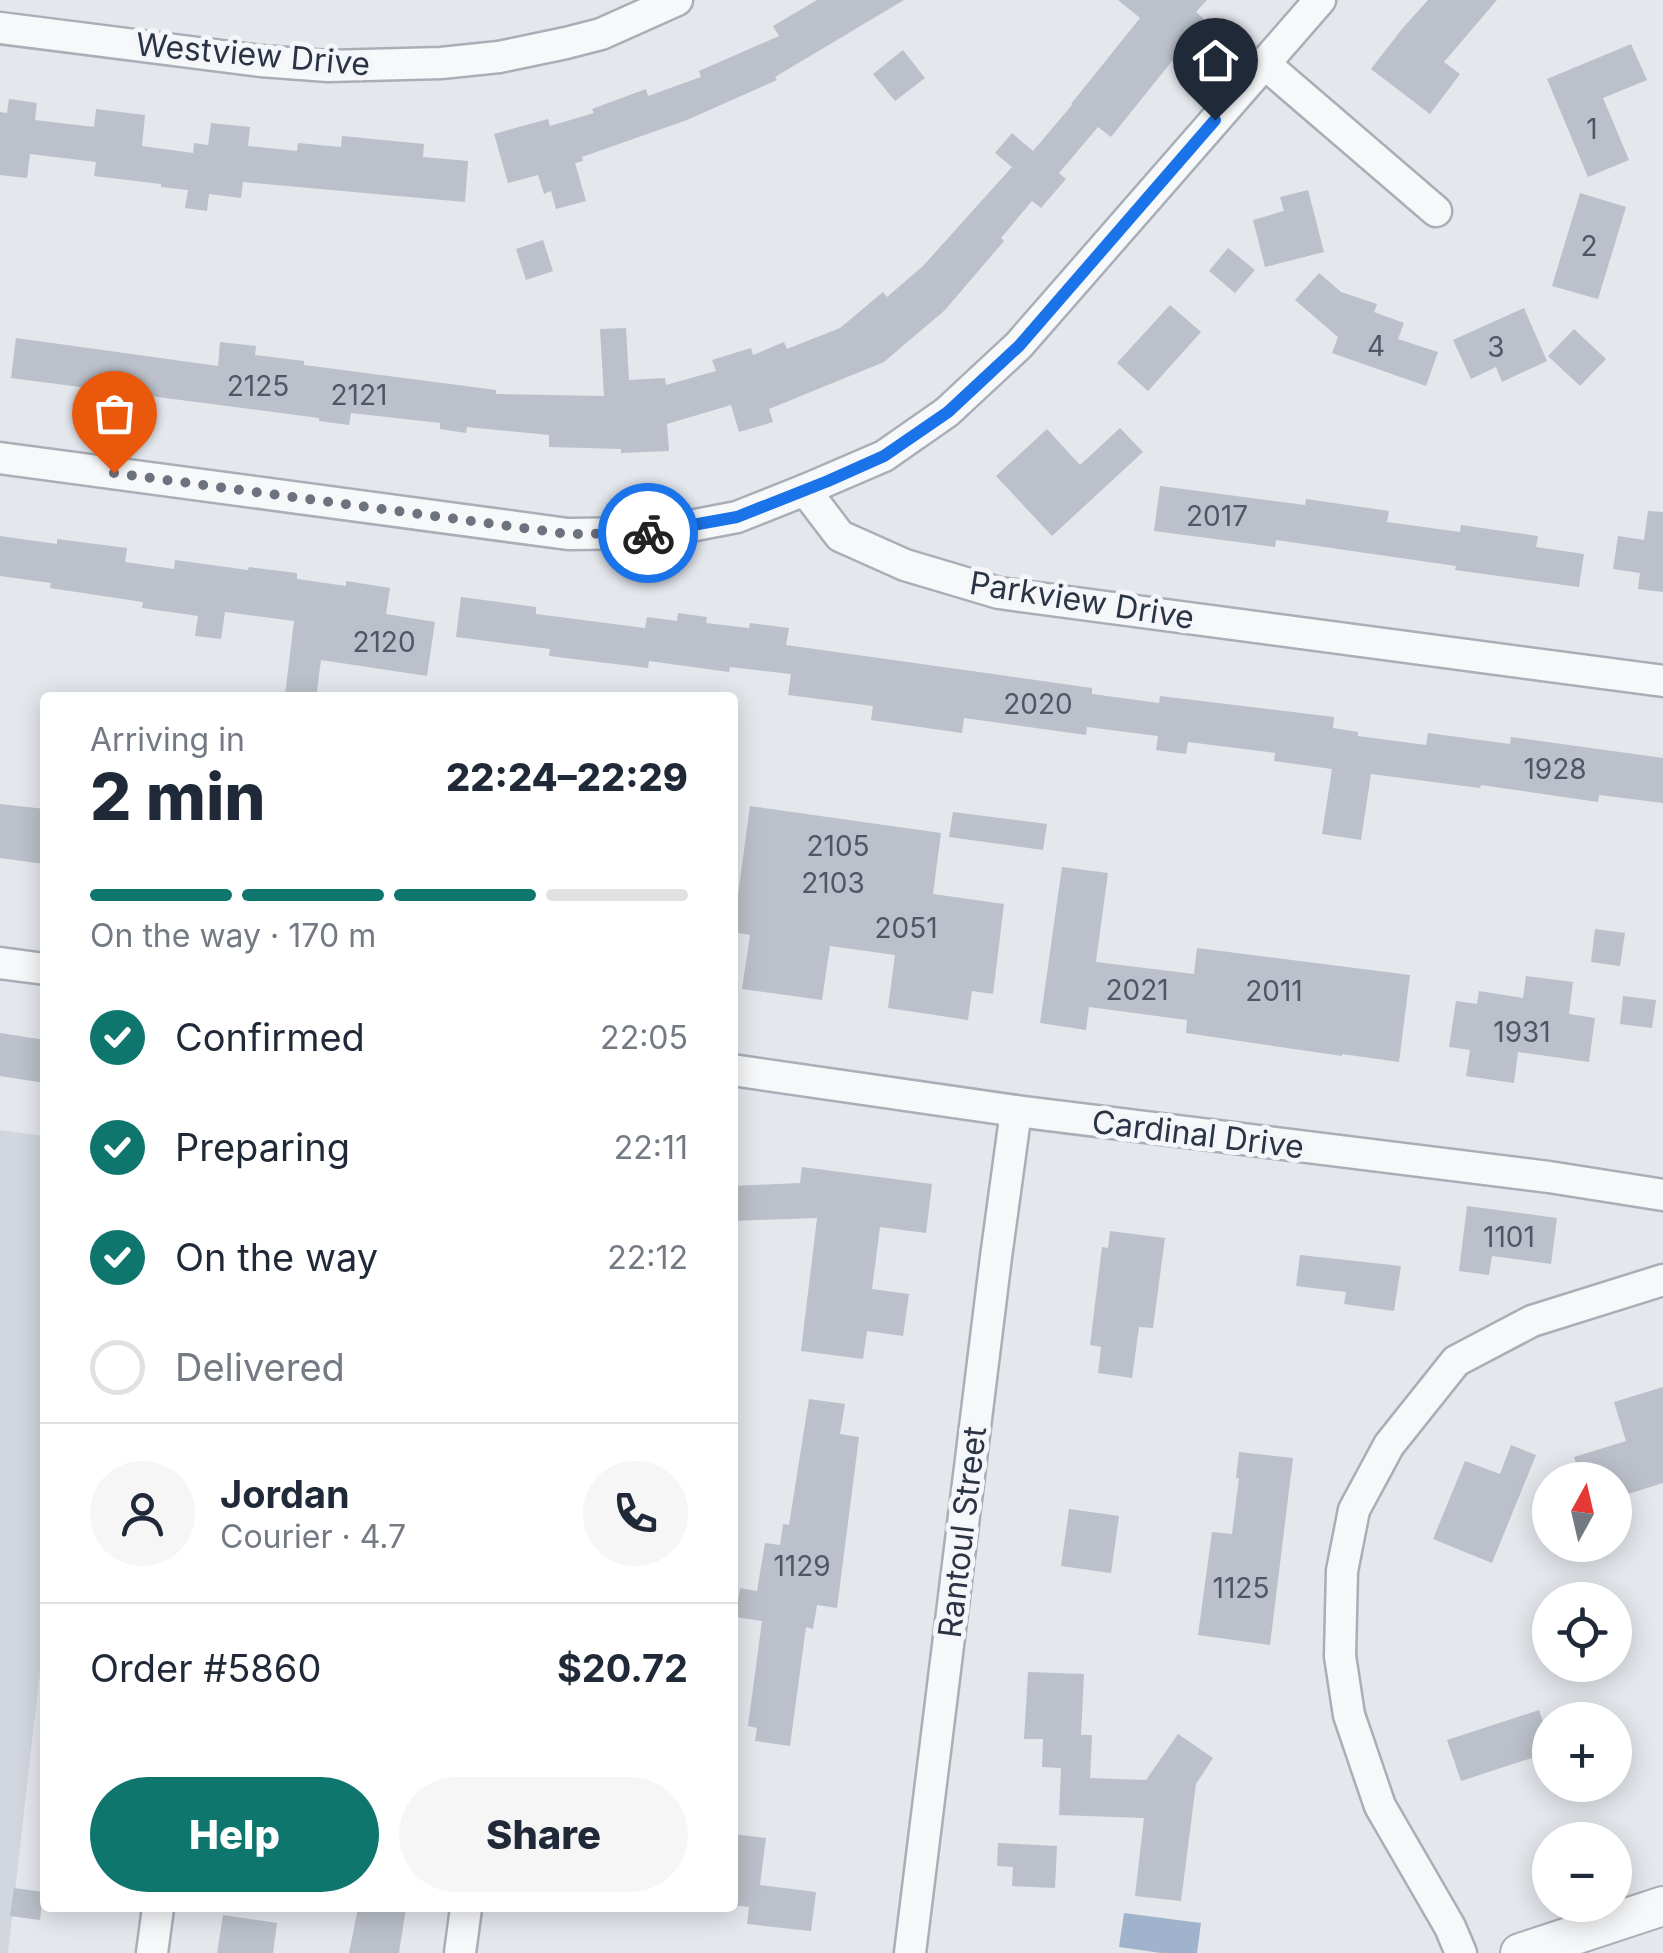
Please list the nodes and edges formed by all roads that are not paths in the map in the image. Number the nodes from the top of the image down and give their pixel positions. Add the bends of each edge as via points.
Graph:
1 (677, 0) edge
2 (1320, 0) edge
3 (0, 28) edge
4 (1265, 64) junction
5 (1436, 211) dead end
6 (0, 458) edge
7 (805, 490) junction
8 (1663, 681) edge
9 (0, 963) edge
10 (40, 968) edge
11 (738, 1071) edge
12 (1016, 1112) junction
13 (1663, 1195) edge
14 (1663, 1280) edge
15 (1663, 1906) edge
16 (157, 1912) edge
17 (465, 1912) edge
18 (152, 1953) edge
19 (460, 1953) edge
20 (910, 1953) edge
21 (1460, 1953) edge
22 (1520, 1953) edge

1 - 3 street, Westview Drive via 566,44 424,63 261,61
2 - 4 street
4 - 5 street
4 - 7 street via 1019,346 948,412 884,456
6 - 7 street via 568,534 654,533 737,517
7 - 8 street, Parkview Drive via 840,536 905,565 999,592
9 - 10 street
11 - 12 street, Cardinal Drive
12 - 13 street, Cardinal Drive
12 - 20 street, Rantoul Street
14 - 21 street via 1532,1321 1456,1361 1389,1446 1354,1510 1342,1570 1340,1656 1349,1714 1380,1806
15 - 22 street
16 - 18 street
17 - 19 street

